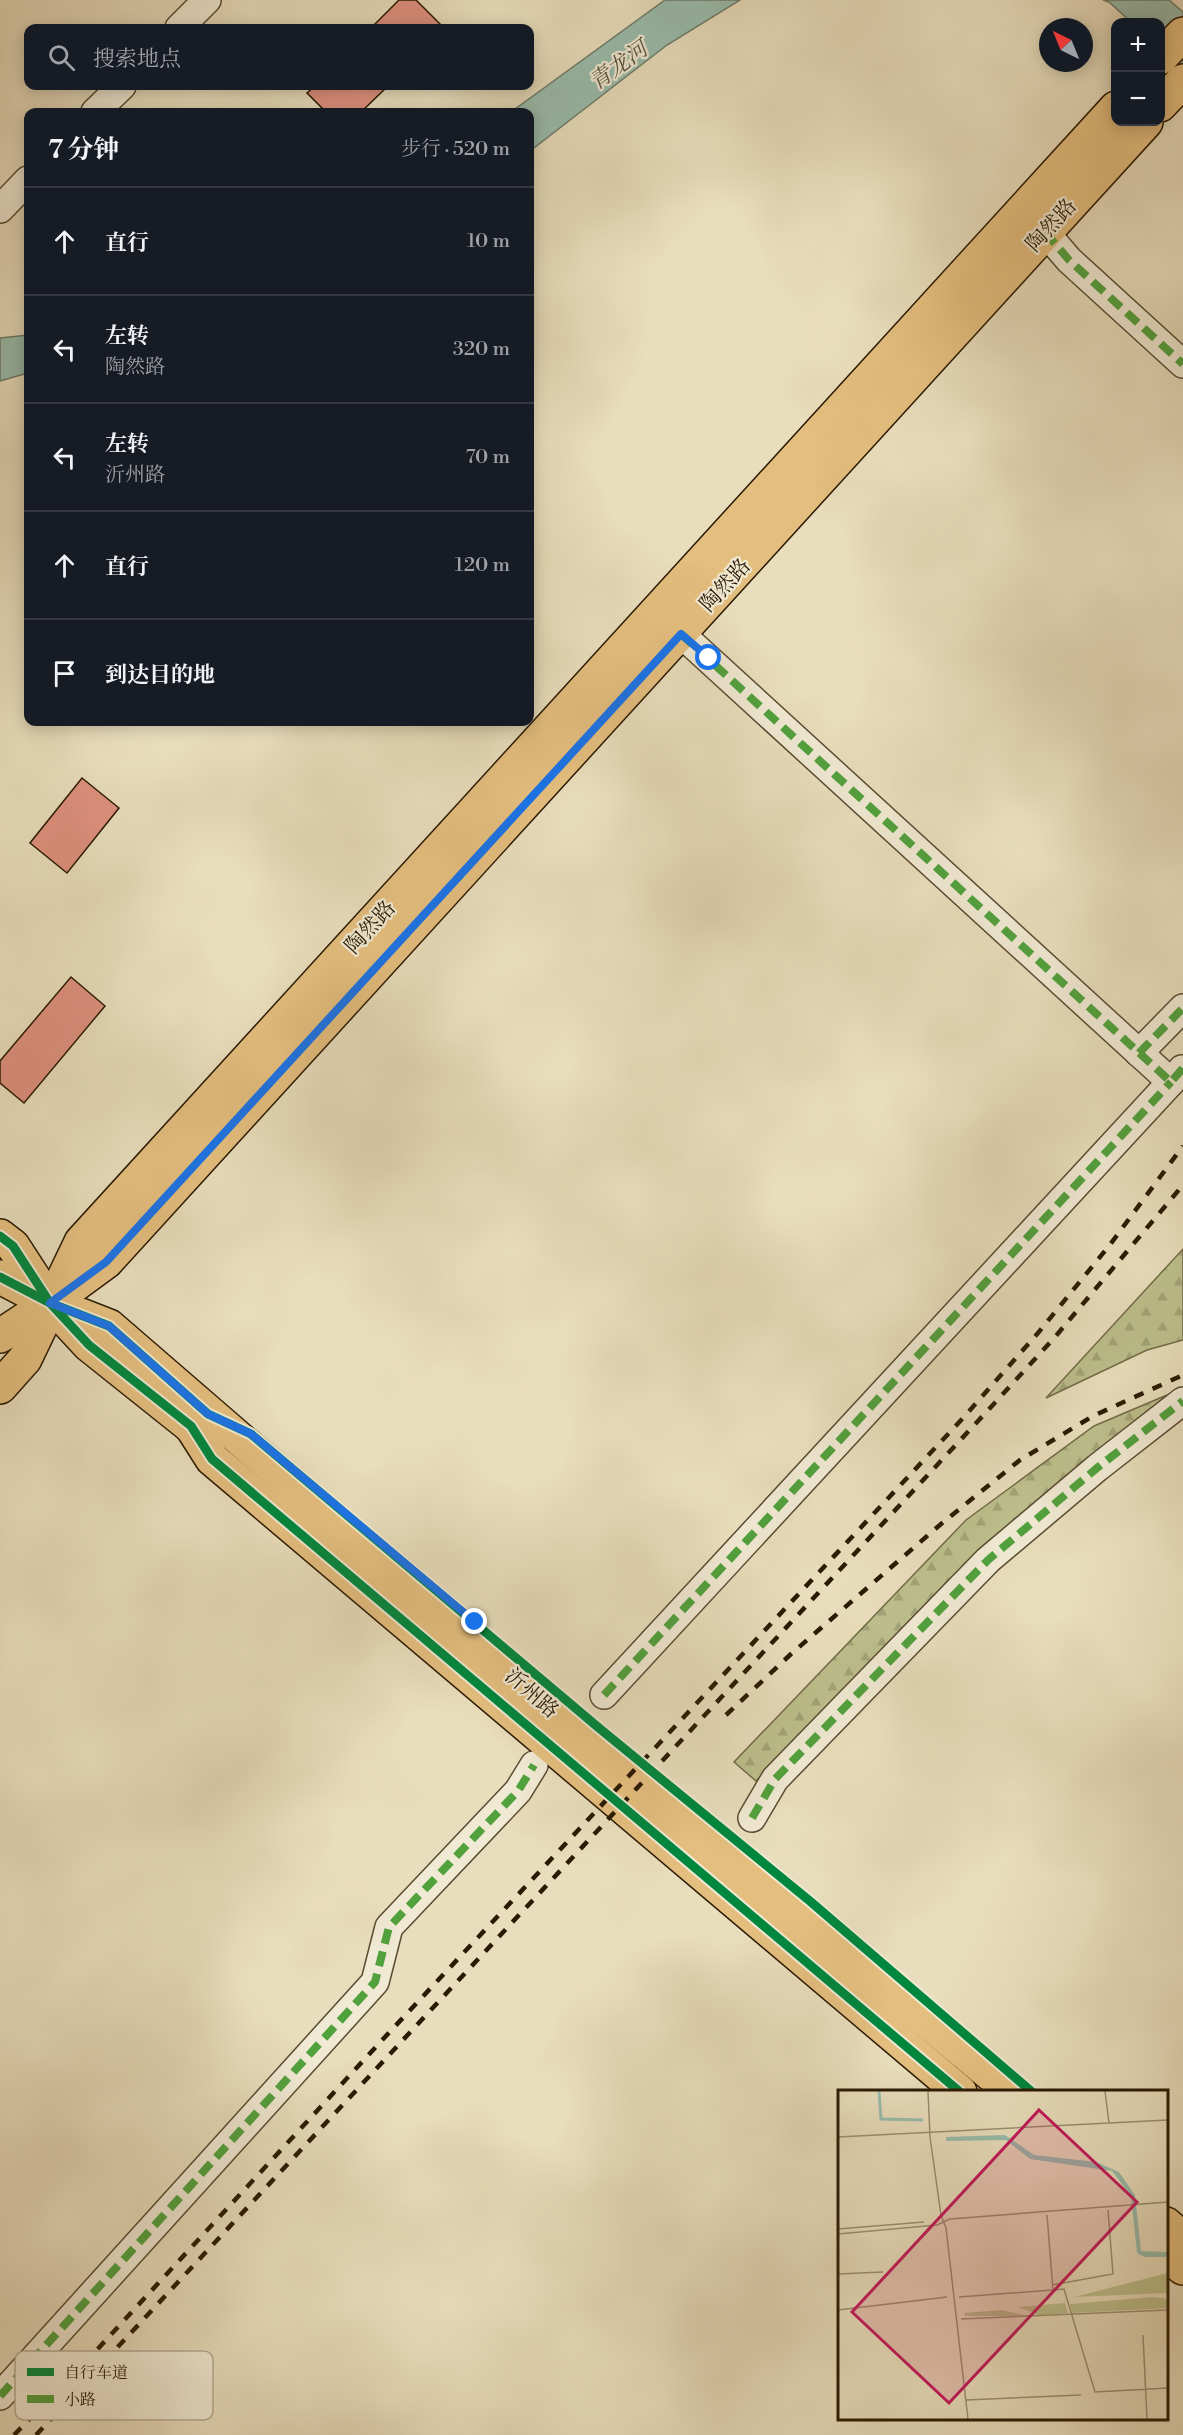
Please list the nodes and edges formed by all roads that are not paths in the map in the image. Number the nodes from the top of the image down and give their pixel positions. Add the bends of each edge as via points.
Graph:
1 (207, 0) edge
2 (182, 24) edge
3 (1183, 34) edge
4 (1165, 54) edge
5 (1183, 81) edge
6 (118, 90) edge
7 (1165, 101) edge
8 (99, 108) edge
9 (1111, 113) edge
10 (1142, 126) edge
11 (24, 184) edge
12 (0, 209) edge
13 (1045, 232) junction
14 (1183, 364) edge
15 (750, 510) junction
16 (728, 582) junction
17 (681, 634) junction
18 (610, 664) junction
19 (571, 754) junction
20 (1183, 1008) edge
21 (1139, 1053) junction
22 (1177, 1075) edge
23 (0, 1236) edge
24 (0, 1277) edge
25 (50, 1303) junction
26 (0, 1336) edge
27 (0, 1387) edge
28 (1183, 1401) edge
29 (200, 1420) junction
30 (604, 1695) dead end
31 (534, 1765) dead end
32 (752, 1818) dead end
33 (959, 2090) edge
34 (978, 2090) edge
35 (1011, 2090) edge
36 (1031, 2090) edge
37 (1168, 2225) edge
38 (1183, 2239) edge
39 (1168, 2255) edge
40 (1183, 2268) edge
41 (41, 2351) edge
42 (15, 2379) edge
43 (0, 2396) edge

1 - 2 street
3 - 4 main road
5 - 7 main road
6 - 8 street
9 - 15 main road, 陶然路
10 - 13 main road, 陶然路
11 - 12 street
13 - 14 street
13 - 16 main road, 陶然路
15 - 16 main road via 696,588
15 - 18 main road, 陶然路
16 - 17 main road, 陶然路
17 - 19 main road, 陶然路
17 - 21 street
18 - 19 main road via 640,656
18 - 25 main road, 陶然路 via 81,1242
19 - 25 main road, 陶然路 via 106,1262
20 - 21 street
21 - 22 street
22 - 30 street
23 - 25 main road, 沂州路 via 13,1246
24 - 25 main road, 沂州路
25 - 26 main road, 陶然路
25 - 27 main road, 陶然路 via 25,1359
25 - 29 main road, 沂州路 via 90,1345
28 - 32 street via 988,1560 775,1779
29 - 33 main road via 213,1459
29 - 34 main road, 沂州路
29 - 35 main road, 沂州路
29 - 36 main road via 251,1434
31 - 41 street via 518,1791 389,1927 375,1982
37 - 38 main road
39 - 40 main road
42 - 43 street

